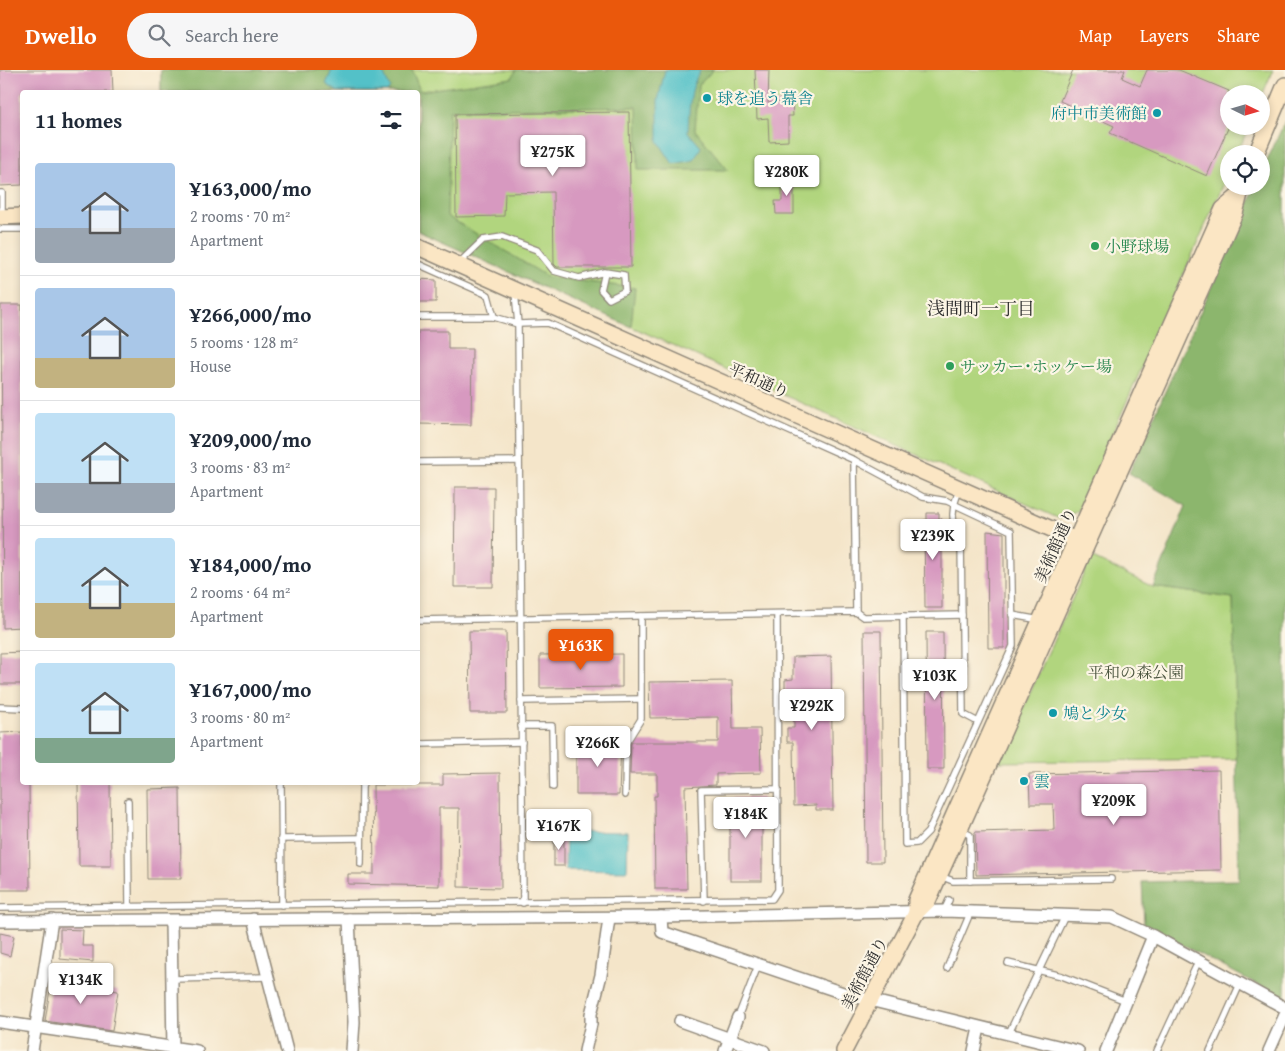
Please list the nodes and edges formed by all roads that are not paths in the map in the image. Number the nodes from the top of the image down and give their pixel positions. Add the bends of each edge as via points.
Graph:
1 (1285, 85) edge
2 (1260, 145) edge
3 (0, 193) edge
4 (1236, 195) edge
5 (20, 216) edge
6 (1, 221) edge
7 (20, 228) edge
8 (420, 248) edge
9 (420, 265) edge
10 (457, 265) junction
11 (605, 272) junction
12 (514, 290) junction
13 (420, 317) edge
14 (494, 317) junction
15 (518, 324) junction
16 (854, 460) junction
17 (519, 461) junction
18 (420, 462) edge
19 (960, 488) junction
20 (954, 504) junction
21 (1082, 542) junction
22 (856, 612) junction
23 (777, 614) junction
24 (962, 614) junction
25 (1012, 615) junction
26 (641, 616) junction
27 (903, 616) junction
28 (520, 618) junction
29 (420, 620) edge
30 (1040, 620) junction
31 (1014, 694) junction
32 (640, 700) junction
33 (521, 701) junction
34 (0, 707) edge
35 (20, 708) edge
36 (978, 722) junction
37 (521, 726) junction
38 (973, 734) junction
39 (522, 742) junction
40 (992, 743) junction
41 (420, 744) edge
42 (281, 785) edge
43 (363, 785) edge
44 (553, 787) dead end
45 (778, 789) junction
46 (625, 795) dead end
47 (128, 801) dead end
48 (960, 830) junction
49 (361, 838) junction
50 (281, 839) junction
51 (361, 864) dead end
52 (935, 873) junction
53 (1111, 879) dead end
54 (970, 881) junction
55 (949, 900) dead end
56 (704, 901) junction
57 (523, 903) junction
58 (282, 905) junction
59 (129, 906) junction
60 (0, 908) edge
61 (944, 911) junction
62 (971, 911) junction
63 (916, 913) junction
64 (1065, 916) junction
65 (661, 917) junction
66 (608, 918) junction
67 (253, 919) junction
68 (349, 919) junction
69 (52, 920) junction
70 (171, 920) junction
71 (0, 921) edge
72 (1153, 936) junction
73 (1199, 960) junction
74 (759, 963) junction
75 (1008, 963) dead end
76 (947, 968) dead end
77 (1038, 971) junction
78 (267, 977) junction
79 (172, 980) junction
80 (1240, 984) junction
81 (869, 1000) junction
82 (1126, 1001) junction
83 (1285, 1008) edge
84 (1285, 1015) edge
85 (738, 1017) joint
86 (680, 1021) dead end
87 (0, 1022) edge
88 (35, 1027) junction
89 (979, 1028) junction
90 (1008, 1035) junction
91 (730, 1038) junction
92 (173, 1050) edge
93 (32, 1051) edge
94 (197, 1051) edge
95 (287, 1051) edge
96 (352, 1051) edge
97 (585, 1051) edge
98 (726, 1051) edge
99 (764, 1051) edge
100 (844, 1051) edge
101 (974, 1051) edge
102 (1078, 1051) edge
103 (1106, 1051) edge
104 (1157, 1051) edge
105 (1210, 1051) edge
106 (1269, 1051) edge

1 - 2 street
3 - 6 lane
4 - 21 street, 美術館通り via 1223,209
5 - 6 street
6 - 7 lane
8 - 10 street, 平和通り
9 - 14 lane via 488,295
10 - 11 lane via 483,240 502,237 537,250 554,271 579,278
10 - 12 street, 平和通り
11 - 11 lane via 624,275 625,291 610,299 601,290
12 - 15 lane
12 - 19 street, 平和通り
13 - 14 lane
14 - 15 lane
15 - 16 lane via 548,323
15 - 17 lane
16 - 20 lane via 923,496
16 - 22 lane
17 - 18 lane
17 - 28 lane
19 - 20 lane
19 - 21 street, 平和通り
20 - 24 lane via 954,528 961,538
20 - 25 lane via 1011,531
21 - 30 street, 美術館通り
21 - 31 street, 美術館通り
22 - 23 lane
22 - 27 lane via 863,617
23 - 26 lane
23 - 45 lane
24 - 27 lane
24 - 36 lane via 963,714
25 - 30 lane
25 - 36 lane via 1013,646
26 - 28 lane
26 - 32 lane
27 - 38 lane via 905,844 916,843 928,832
28 - 29 lane
28 - 33 lane
30 - 31 street, 美術館通り
31 - 40 street, 美術館通り
32 - 33 lane
32 - 46 lane via 641,719 626,743
33 - 37 lane
34 - 35 lane
36 - 38 lane
37 - 39 lane
37 - 44 lane via 552,726
38 - 40 lane
39 - 41 lane
39 - 57 lane
40 - 48 street, 美術館通り
40 - 52 street, 美術館通り
42 - 50 lane
43 - 49 lane
45 - 56 lane via 776,895 764,900
45 - 56 lane via 701,790
47 - 59 lane
48 - 52 street, 美術館通り
48 - 54 lane via 970,835
49 - 50 lane
49 - 51 lane
50 - 58 lane
52 - 54 lane via 953,881
52 - 63 street, 美術館通り via 916,900
53 - 54 lane
55 - 61 lane
56 - 57 lane
57 - 58 lane
58 - 59 lane
59 - 60 lane
61 - 62 street
61 - 63 street
62 - 64 street
62 - 76 lane
63 - 65 street
63 - 81 street, 美術館通り
64 - 72 street via 1112,917
64 - 77 lane
65 - 66 street
65 - 74 street via 662,932
66 - 68 street
66 - 97 street via 602,975
67 - 68 street
67 - 70 street
67 - 78 street
68 - 96 street via 354,1022
69 - 70 street
69 - 71 street
69 - 88 street
70 - 79 street
72 - 73 street
72 - 82 street
73 - 80 street
73 - 104 lane
74 - 81 street
74 - 85 lane
75 - 77 lane
77 - 82 lane via 1062,976
77 - 90 lane
78 - 79 lane
78 - 95 street
79 - 92 street
80 - 83 street
80 - 105 lane
81 - 89 street
81 - 100 street, 美術館通り
82 - 103 street
84 - 106 street
85 - 91 street
86 - 91 street
87 - 88 street
88 - 92 street
88 - 93 street
89 - 90 street
89 - 101 street
90 - 102 street
91 - 98 street
91 - 99 street
92 - 94 street

